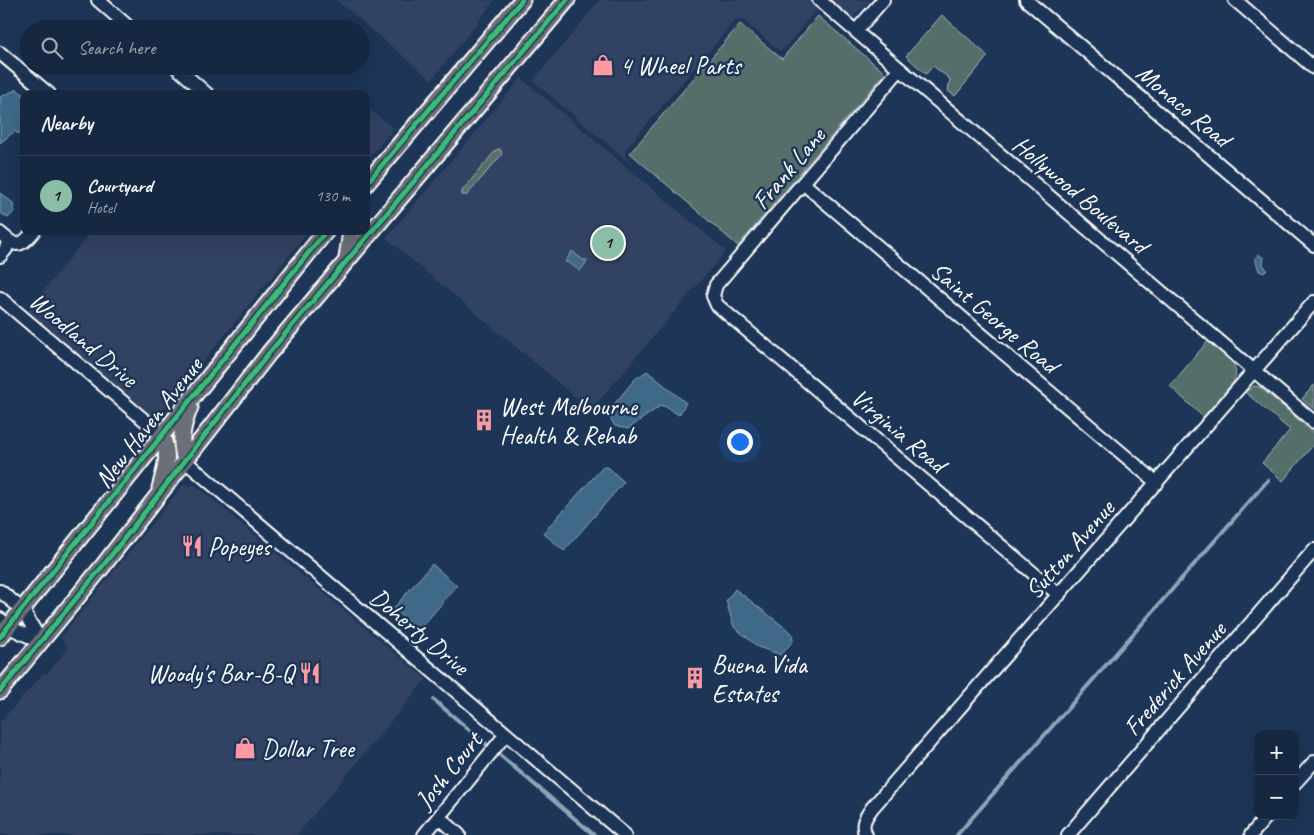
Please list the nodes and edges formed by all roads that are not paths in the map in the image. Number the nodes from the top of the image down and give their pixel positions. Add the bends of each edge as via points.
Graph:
1 (98, 0) edge
2 (522, 0) edge
3 (567, 0) edge
4 (820, 0) edge
5 (883, 0) edge
6 (1026, 0) edge
7 (1235, 0) edge
8 (121, 20) edge
9 (856, 31) junction
10 (0, 53) edge
11 (1314, 68) edge
12 (900, 69) junction
13 (20, 70) edge
14 (26, 75) edge
15 (185, 75) edge
16 (44, 90) edge
17 (202, 90) edge
18 (370, 181) edge
19 (804, 184) junction
20 (370, 230) edge
21 (31, 235) edge
22 (323, 235) edge
23 (350, 235) edge
24 (366, 235) edge
25 (4, 239) edge
26 (1314, 245) edge
27 (0, 256) edge
28 (346, 261) junction
29 (714, 296) joint
30 (0, 298) edge
31 (1314, 302) edge
32 (1254, 371) junction
33 (196, 392) junction
34 (1314, 422) edge
35 (162, 435) junction
36 (185, 461) junction
37 (1156, 483) junction
38 (157, 497) junction
39 (1314, 550) edge
40 (0, 591) edge
41 (1059, 595) junction
42 (23, 610) junction
43 (3, 628) edge
44 (41, 642) junction
45 (0, 691) edge
46 (506, 734) junction
47 (1314, 762) edge
48 (1299, 779) edge
49 (439, 817) junction
50 (1264, 820) edge
51 (864, 832) edge
52 (424, 835) edge
53 (459, 835) edge
54 (626, 835) edge
55 (1068, 835) edge
56 (1251, 835) edge

1 - 8 street
2 - 18 main road
3 - 20 main road
4 - 9 street, Hollywood Boulevard
5 - 9 street
6 - 26 street, Monaco Road
7 - 11 street
9 - 12 street, Hollywood Boulevard
10 - 13 street
12 - 19 street, Frank Lane
12 - 32 street, Hollywood Boulevard
14 - 16 street
15 - 17 street
19 - 29 street, Frank Lane via 716,285
19 - 37 street, Saint George Road
21 - 25 street via 19,245
22 - 33 main road, New Haven Avenue
23 - 28 main road
24 - 28 main road
25 - 27 street via 6,249
28 - 36 main road
29 - 41 street, Virginia Road via 717,305
30 - 35 street, Woodland Drive
31 - 32 street, Sutton Avenue
32 - 34 street, Hollywood Boulevard
32 - 37 street, Sutton Avenue
33 - 35 main road, New Haven Avenue
33 - 36 main road via 181,429 180,444
35 - 38 main road via 167,464
35 - 42 main road, New Haven Avenue
36 - 38 main road
36 - 46 street, Doherty Drive
37 - 41 street, Sutton Avenue
38 - 44 main road
39 - 55 street, Frederick Avenue
40 - 42 street
41 - 51 street, Sutton Avenue via 872,808 864,820
42 - 43 main road, New Haven Avenue
42 - 44 street
43 - 44 street
44 - 45 main road
46 - 49 street, Josh Court
46 - 54 street, Doherty Drive
47 - 48 street
49 - 52 street, Josh Court
49 - 53 street
50 - 56 street

